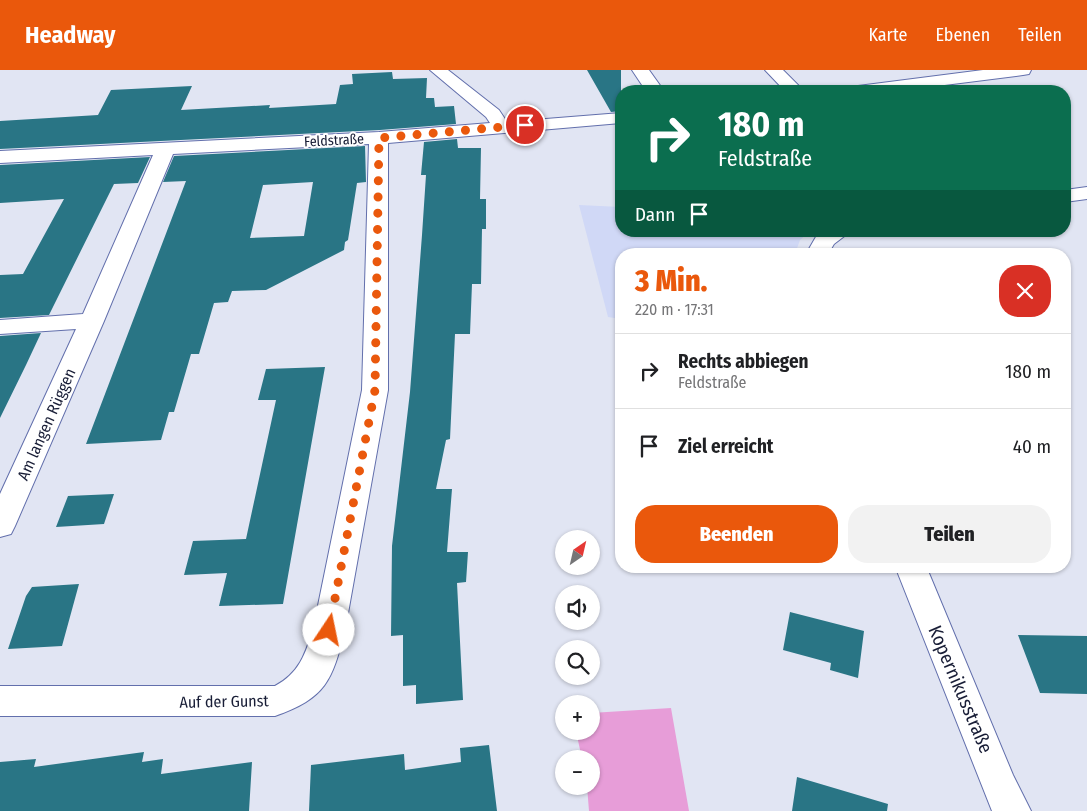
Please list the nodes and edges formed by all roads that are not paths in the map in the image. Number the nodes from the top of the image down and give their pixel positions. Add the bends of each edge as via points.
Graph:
1 (438, 70) edge
2 (640, 70) edge
3 (773, 70) edge
4 (1021, 70) edge
5 (651, 85) edge
6 (789, 85) edge
7 (905, 85) edge
8 (615, 118) edge
9 (501, 127) junction
10 (379, 138) junction
11 (163, 154) junction
12 (0, 157) edge
13 (0, 169) edge
14 (1087, 193) edge
15 (1071, 195) edge
16 (830, 237) edge
17 (819, 248) edge
18 (92, 322) junction
19 (0, 327) edge
20 (0, 526) edge
21 (913, 573) edge
22 (0, 702) edge
23 (1012, 811) edge

1 - 9 street via 493,114
2 - 5 street
3 - 6 street
4 - 7 street
8 - 9 street, Feldstraße
9 - 10 street, Feldstraße
10 - 11 street, Feldstraße
10 - 22 street, Auf der Gunst via 375,390 320,665 301,689 275,701
11 - 12 street, Feldstraße
11 - 13 street, Feldstraße
11 - 18 street, Am langen Rüggen
14 - 15 street
16 - 17 street
18 - 19 street
18 - 20 street, Am langen Rüggen
21 - 23 street, Kopernikusstraße

